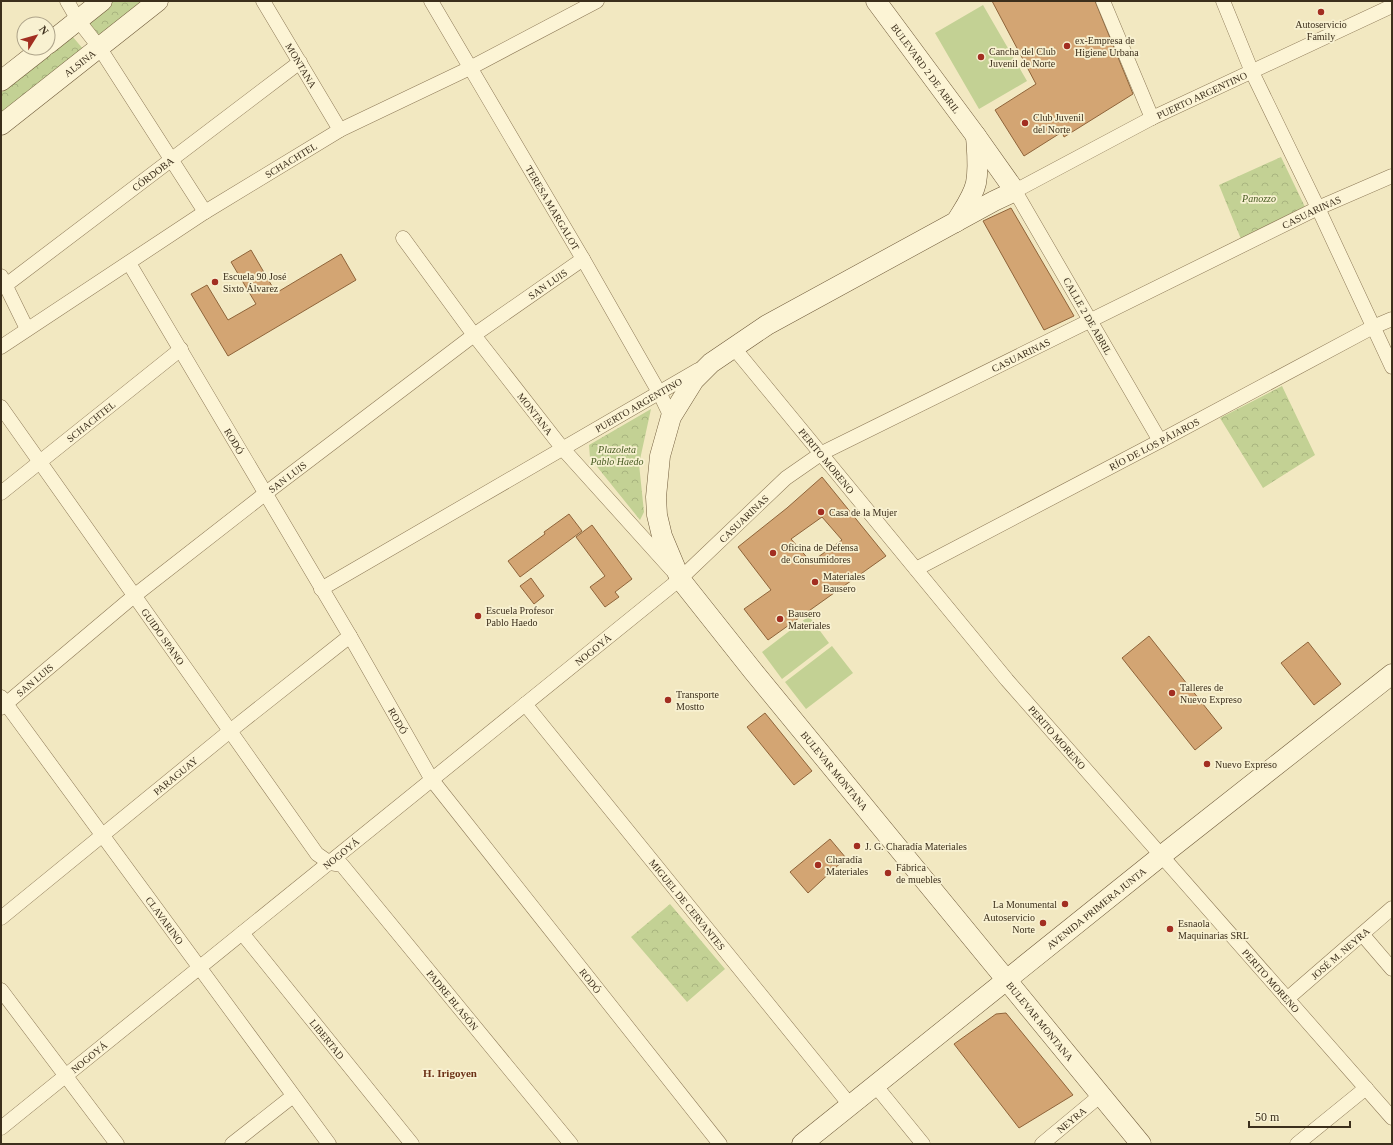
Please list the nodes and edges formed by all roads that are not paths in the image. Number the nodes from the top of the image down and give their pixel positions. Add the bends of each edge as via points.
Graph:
1 (67, 1) edge
2 (102, 1) edge
3 (158, 1) edge
4 (263, 1) edge
5 (431, 1) edge
6 (597, 1) edge
7 (876, 1) edge
8 (1103, 1) edge
9 (1223, 1) edge
10 (1392, 6) edge
11 (78, 20) junction
12 (56, 38) edge
13 (99, 47) junction
14 (33, 56) edge
15 (300, 62) junction
16 (470, 68) junction
17 (1252, 72) junction
18 (1, 81) edge
19 (1152, 118) junction
20 (1, 125) edge
21 (340, 130) junction
22 (976, 136) junction
23 (171, 160) junction
24 (996, 163) junction
25 (1392, 176) edge
26 (976, 178) junction
27 (1015, 191) junction
28 (994, 201) junction
29 (1318, 208) junction
30 (204, 212) junction
31 (956, 222) junction
32 (403, 238) dead end
33 (583, 259) junction
34 (129, 263) junction
35 (3, 280) edge
36 (1392, 319) edge
37 (1091, 320) junction
38 (1373, 327) junction
39 (27, 329) junction
40 (474, 335) junction
41 (1, 347) edge
42 (734, 348) junction
43 (181, 349) junction
44 (711, 363) junction
45 (1392, 367) edge
46 (660, 394) junction
47 (1, 407) edge
48 (671, 417) junction
49 (1160, 441) junction
50 (563, 449) junction
51 (822, 453) junction
52 (40, 462) junction
53 (1, 493) edge
54 (266, 493) junction
55 (916, 569) junction
56 (680, 579) junction
57 (321, 588) junction
58 (134, 596) junction
59 (350, 636) junction
60 (1392, 674) edge
61 (3, 703) edge
62 (525, 704) junction
63 (230, 730) junction
64 (432, 780) junction
65 (102, 835) junction
66 (1161, 856) junction
67 (330, 863) junction
68 (1392, 908) edge
69 (1, 918) edge
70 (242, 933) junction
71 (1362, 934) junction
72 (200, 968) junction
73 (1392, 969) edge
74 (1007, 979) junction
75 (1, 990) edge
76 (1287, 999) junction
77 (66, 1076) junction
78 (875, 1085) junction
79 (1366, 1088) junction
80 (1101, 1095) junction
81 (293, 1096) junction
82 (850, 1105) junction
83 (1392, 1118) edge
84 (1, 1128) edge
85 (117, 1144) edge
86 (232, 1144) edge
87 (328, 1144) edge
88 (412, 1144) edge
89 (571, 1144) edge
90 (720, 1144) edge
91 (802, 1144) edge
92 (923, 1144) edge
93 (1042, 1144) edge
94 (1141, 1144) edge
95 (1297, 1144) edge

1 - 11 street
2 - 11 main road
3 - 13 main road, ALSINA
4 - 15 street, MONTANA
5 - 16 street, TERESA MARGALOT
6 - 16 street, SCHACHTEL
7 - 22 main road, BULEVARD 2 DE ABRIL
8 - 19 street
9 - 17 street
10 - 17 street, PUERTO ARGENTINO
11 - 12 main road
11 - 13 street
13 - 20 main road, ALSINA
13 - 23 street
14 - 18 main road
15 - 21 street, MONTANA
15 - 23 street, CÓRDOBA
16 - 21 street, SCHACHTEL
16 - 33 street, TERESA MARGALOT
17 - 19 street, PUERTO ARGENTINO
17 - 29 street
19 - 27 street, PUERTO ARGENTINO
21 - 30 street, SCHACHTEL
22 - 24 main road, BULEVARD 2 DE ABRIL
22 - 26 main road
23 - 30 street
23 - 35 street, CÓRDOBA
24 - 26 main road via 982,166
24 - 27 main road, BULEVARD 2 DE ABRIL
25 - 29 street, CASUARINAS
26 - 28 main road via 981,193
26 - 31 main road via 968,203
27 - 28 main road, PUERTO ARGENTINO
27 - 37 street, CALLE 2 DE ABRIL
28 - 31 main road, PUERTO ARGENTINO
29 - 37 street, CASUARINAS
29 - 38 street
30 - 34 street, SCHACHTEL
31 - 42 main road, PUERTO ARGENTINO via 767,325
32 - 40 street, MONTANA
33 - 40 street, SAN LUIS
33 - 46 street, TERESA MARGALOT
34 - 39 street, SCHACHTEL
34 - 43 street, RODÓ
35 - 39 street
36 - 38 street, RÍO DE LOS PÁJAROS
37 - 49 street, CALLE 2 DE ABRIL
37 - 51 street, CASUARINAS
38 - 45 street
38 - 49 street, RÍO DE LOS PÁJAROS
39 - 41 street, SCHACHTEL
40 - 50 street, MONTANA
40 - 54 street, SAN LUIS
42 - 44 main road, PUERTO ARGENTINO
42 - 51 street, PERITO MORENO
43 - 52 street, SCHACHTEL
43 - 54 street, RODÓ
44 - 46 street, PUERTO ARGENTINO
44 - 48 main road, BULEVAR MONTANA via 694,380
46 - 48 street, TERESA MARGALOT
46 - 50 street, PUERTO ARGENTINO
47 - 52 street, GUIDO SPANO
48 - 56 main road, BULEVAR MONTANA via 660,456 656,498 662,536
49 - 55 street, RÍO DE LOS PÁJAROS
50 - 56 street, MONTANA
50 - 57 street, PUERTO ARGENTINO
51 - 55 street, PERITO MORENO
51 - 56 street, CASUARINAS via 786,478
52 - 53 street, SCHACHTEL
52 - 58 street, GUIDO SPANO
54 - 57 street, RODÓ
54 - 58 street, SAN LUIS
55 - 66 street, PERITO MORENO via 1007,680
56 - 62 street, NOGOYÁ
56 - 74 main road, BULEVAR MONTANA
57 - 59 street, RODÓ
58 - 61 street, SAN LUIS
58 - 63 street, GUIDO SPANO
59 - 63 street, PARAGUAY
59 - 64 street, RODÓ
60 - 66 main road, AVENIDA PRIMERA JUNTA
61 - 65 street, CLAVARINO
62 - 64 street, NOGOYÁ
62 - 82 street, MIGUEL DE CERVANTES
63 - 65 street, PARAGUAY
63 - 67 street, GUIDO SPANO via 317,854
64 - 67 street, NOGOYÁ
64 - 90 street, RODÓ
65 - 69 street, PARAGUAY
65 - 72 street, CLAVARINO
66 - 74 main road, AVENIDA PRIMERA JUNTA
66 - 76 street, PERITO MORENO
67 - 70 street, NOGOYÁ
67 - 89 street, PADRE BLASÓN via 342,865
68 - 71 street, JOSÉ M. NEYRA
70 - 72 street, NOGOYÁ
70 - 88 street, LIBERTAD
71 - 73 street
71 - 76 street, JOSÉ M. NEYRA
72 - 77 street, NOGOYÁ
72 - 81 street, CLAVARINO
74 - 78 main road, AVENIDA PRIMERA JUNTA
74 - 80 main road, BULEVAR MONTANA
75 - 77 street
76 - 79 street, PERITO MORENO
77 - 84 street, NOGOYÁ
77 - 85 street
78 - 82 main road, AVENIDA PRIMERA JUNTA
78 - 92 street
79 - 83 street, PERITO MORENO
79 - 95 street
80 - 93 street, NEYRA
80 - 94 main road, BULEVAR MONTANA
81 - 86 street
81 - 87 street, CLAVARINO
82 - 91 main road, AVENIDA PRIMERA JUNTA

